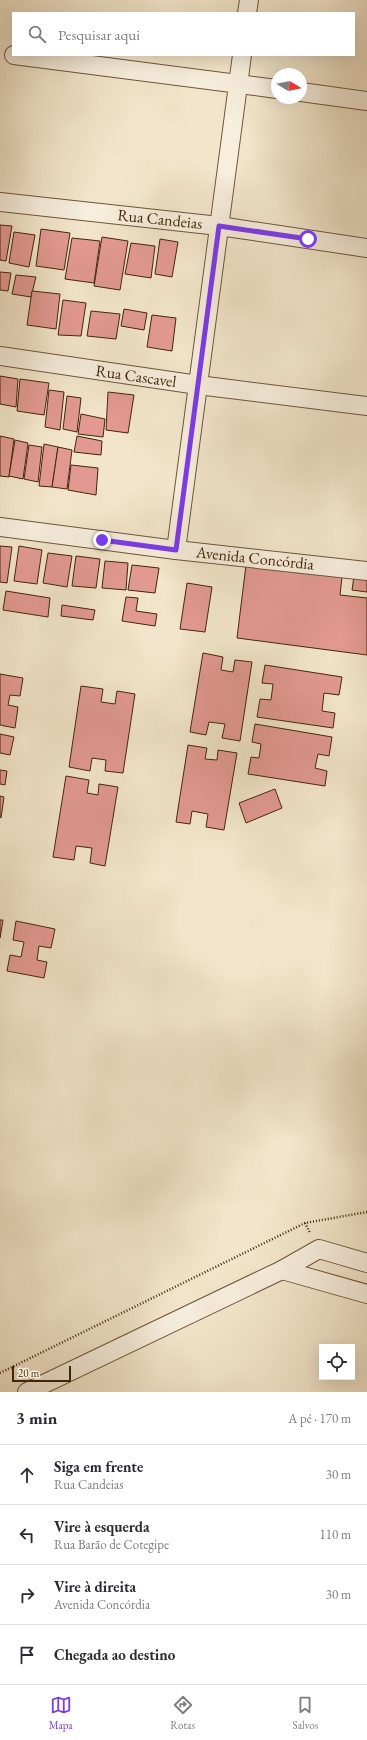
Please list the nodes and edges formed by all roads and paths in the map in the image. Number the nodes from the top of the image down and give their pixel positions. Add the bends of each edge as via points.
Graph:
1 (249, 0) edge
2 (247, 12) edge
3 (0, 53) edge
4 (12, 55) edge
5 (22, 56) edge
6 (242, 56) edge
7 (238, 83) junction
8 (271, 87) edge
9 (307, 93) edge
10 (367, 101) edge
11 (0, 202) edge
12 (219, 226) junction
13 (367, 248) edge
14 (0, 356) edge
15 (198, 385) junction
16 (367, 406) edge
17 (0, 526) edge
18 (176, 550) junction
19 (367, 571) edge
20 (367, 1212) edge
21 (367, 1263) edge
22 (282, 1270) junction
23 (367, 1294) edge
24 (0, 1373) edge
25 (27, 1392) edge

1 - 2 street
3 - 4 street
5 - 7 street
6 - 7 street
7 - 8 street
7 - 12 street
9 - 10 street
11 - 12 street, Rua Candeias
12 - 13 street, Rua Candeias
12 - 15 street
14 - 15 street, Rua Cascavel
15 - 16 street, Rua Cascavel
15 - 18 street
17 - 18 street, Avenida Concórdia
18 - 19 street, Avenida Concórdia
20 - 24 path via 305,1222
21 - 22 street via 319,1249
22 - 23 street
22 - 25 street

